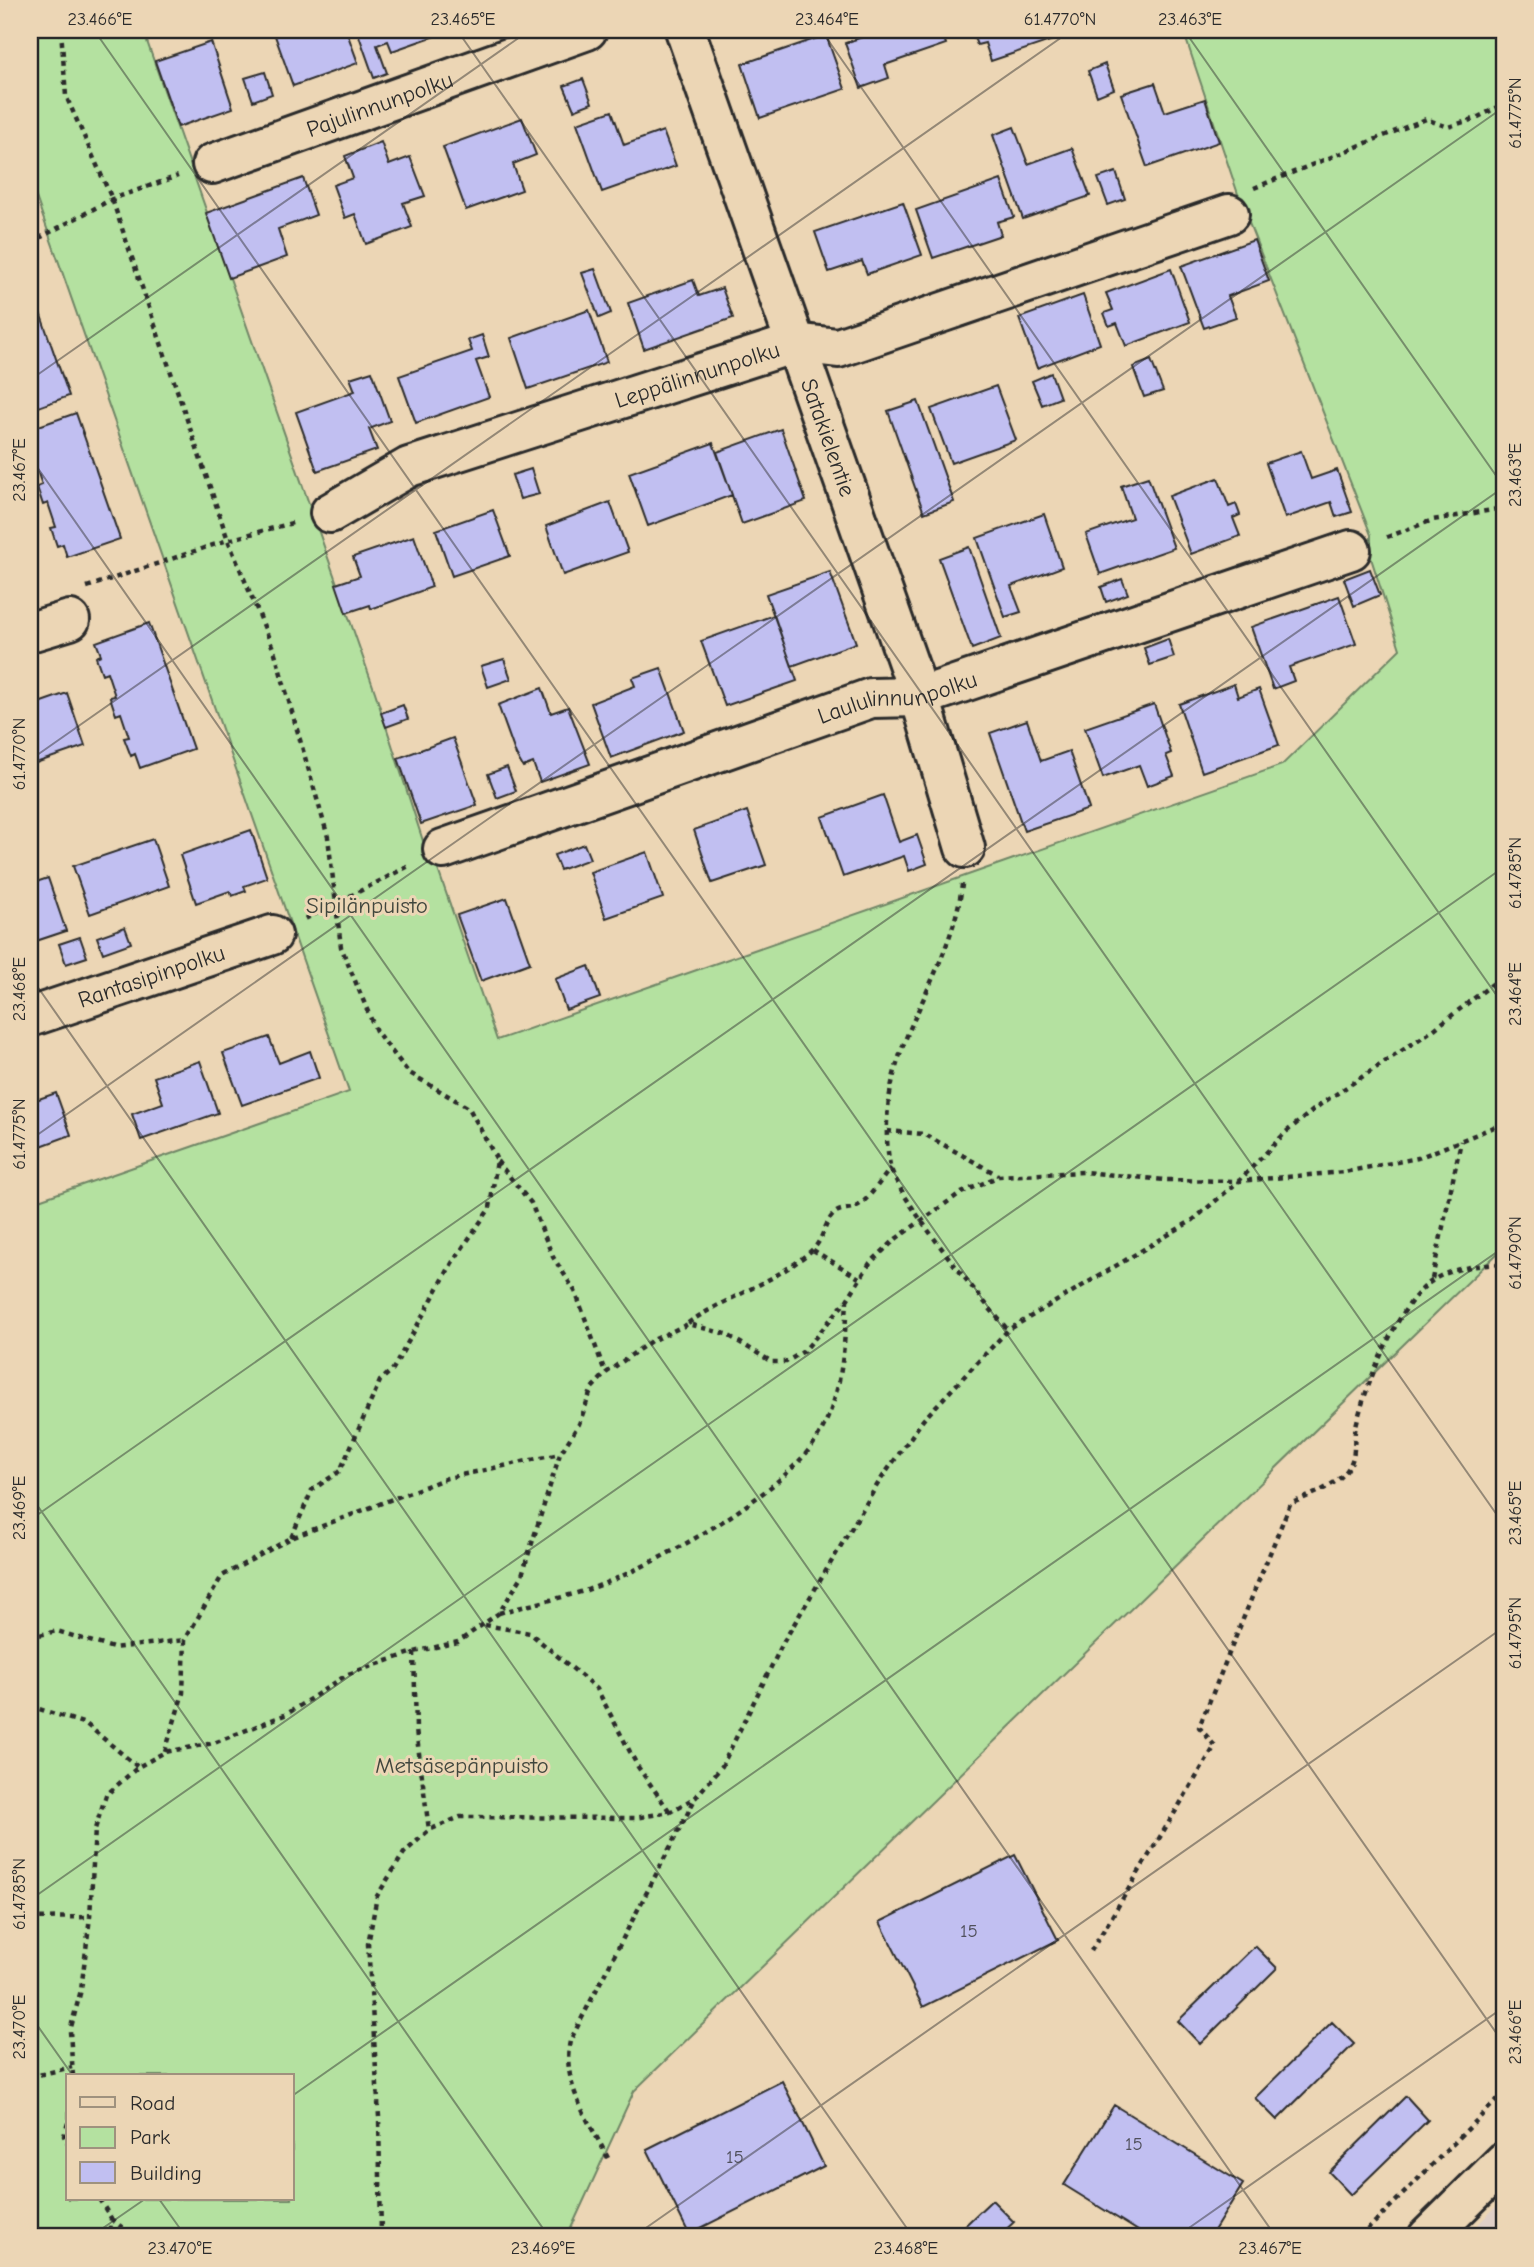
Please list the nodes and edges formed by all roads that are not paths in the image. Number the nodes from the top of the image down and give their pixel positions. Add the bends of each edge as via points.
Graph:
1 (586, 30) edge
2 (685, 30) edge
3 (212, 164) road end
4 (1229, 214) road end
5 (795, 343) junction
6 (331, 513) road end
7 (1351, 550) road end
8 (70, 620) road end
9 (30, 632) edge
10 (920, 697) junction
11 (965, 848) road end
12 (443, 849) road end
13 (272, 935) road end
14 (30, 1017) edge
15 (1504, 2162) edge
16 (1428, 2237) edge

1 - 3 street, Pajulinnunpolku
2 - 5 street, Satakielentie
4 - 5 street, Leppälinnunpolku via 838,348
5 - 6 street, Leppälinnunpolku via 409,467
5 - 10 street, Satakielentie
7 - 10 street, Laululinnunpolku
8 - 9 street
10 - 11 street, Satakielentie
10 - 12 street, Laululinnunpolku via 872,698
13 - 14 street, Rantasipinpolku
15 - 16 street

